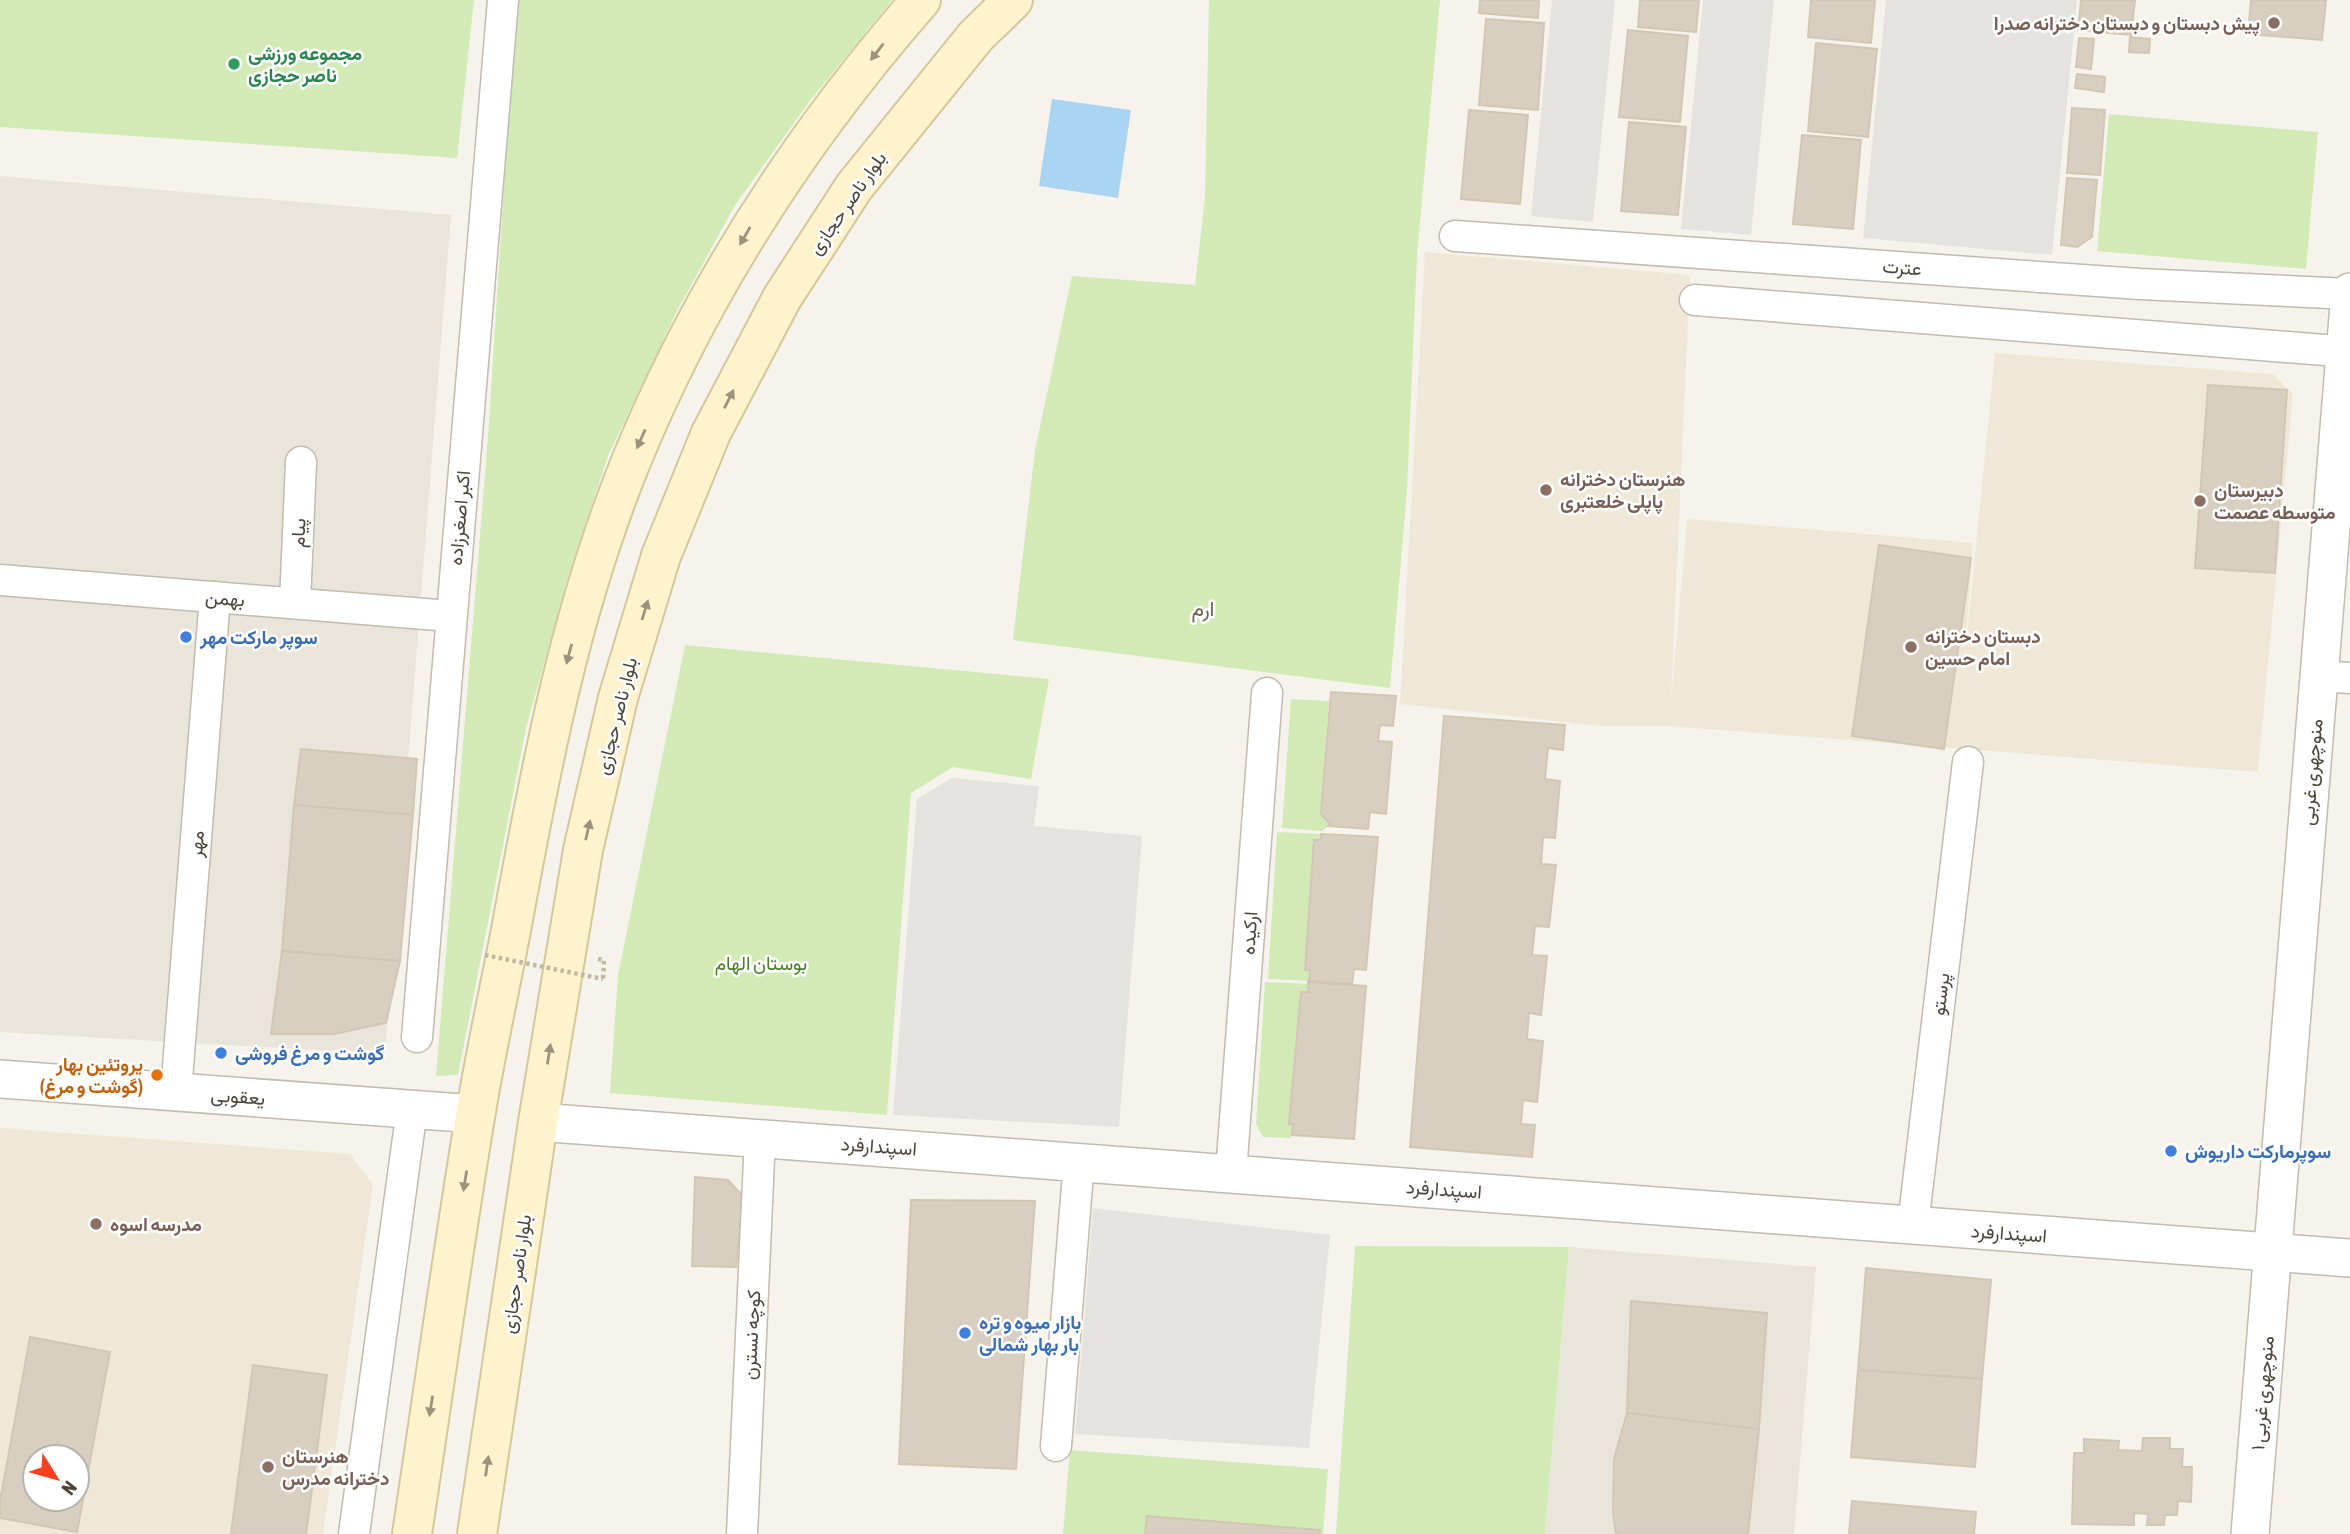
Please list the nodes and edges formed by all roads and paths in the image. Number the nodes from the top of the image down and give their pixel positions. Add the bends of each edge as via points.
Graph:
1 (503, 0) edge
2 (922, 0) edge
3 (1013, 0) edge
4 (1455, 236) dead end
5 (2350, 293) edge
6 (1695, 300) dead end
7 (2348, 352) edge
8 (301, 462) dead end
9 (0, 580) edge
10 (215, 597) junction
11 (295, 603) junction
12 (450, 616) junction
13 (2335, 677) edge
14 (1267, 693) dead end
15 (1968, 762) dead end
16 (485, 955) dead end
17 (604, 960) dead end
18 (417, 1037) dead end
19 (0, 1079) edge
20 (176, 1092) junction
21 (412, 1109) junction
22 (476, 1114) junction
23 (538, 1122) junction
24 (760, 1137) junction
25 (1079, 1161) junction
26 (1231, 1173) junction
27 (1913, 1225) junction
28 (2273, 1252) junction
29 (2350, 1258) edge
30 (1056, 1446) dead end
31 (354, 1534) edge
32 (412, 1534) edge
33 (477, 1534) edge
34 (742, 1534) edge
35 (2250, 1534) edge

1 - 12 street, اکبر اصغرزاده
2 -> 22 main road via 814,133 759,212 687,337 631,460 583,599 552,717
23 -> 3 main road, بلوار ناصر حجازی via 583,850 618,698 661,556 711,433 782,298 854,187 976,36
4 - 5 street, عترت via 2140,284
5 - 7 street, منوچهری غربی
6 - 7 street
7 - 13 street, منوچهری غربی
8 - 11 street, پیام
9 - 10 street, بهمن
10 - 11 street, بهمن
10 - 20 street, مهر
11 - 12 street, بهمن
12 - 18 street, اکبر اصغرزاده
13 - 28 street, منوچهری غربی
14 - 26 street, ارکیده
15 - 27 street, پرستو
16 - 17 path, bridge via 603,979
19 - 20 street, یعقوبی
20 - 21 street, یعقوبی
21 - 22 street, یعقوبی
21 - 31 street
22 -> 32 main road
23 - 24 street, اسپندارفرد
33 -> 23 main road, بلوار ناصر حجازی
24 - 25 street, اسپندارفرد
24 - 34 street, کوچه نسترن
25 - 26 street, اسپندارفرد
25 - 30 street
26 - 27 street, اسپندارفرد
27 - 28 street, اسپندارفرد
28 - 29 street, اسپندارفرد
28 - 35 street, منوچهری غربی ۱

